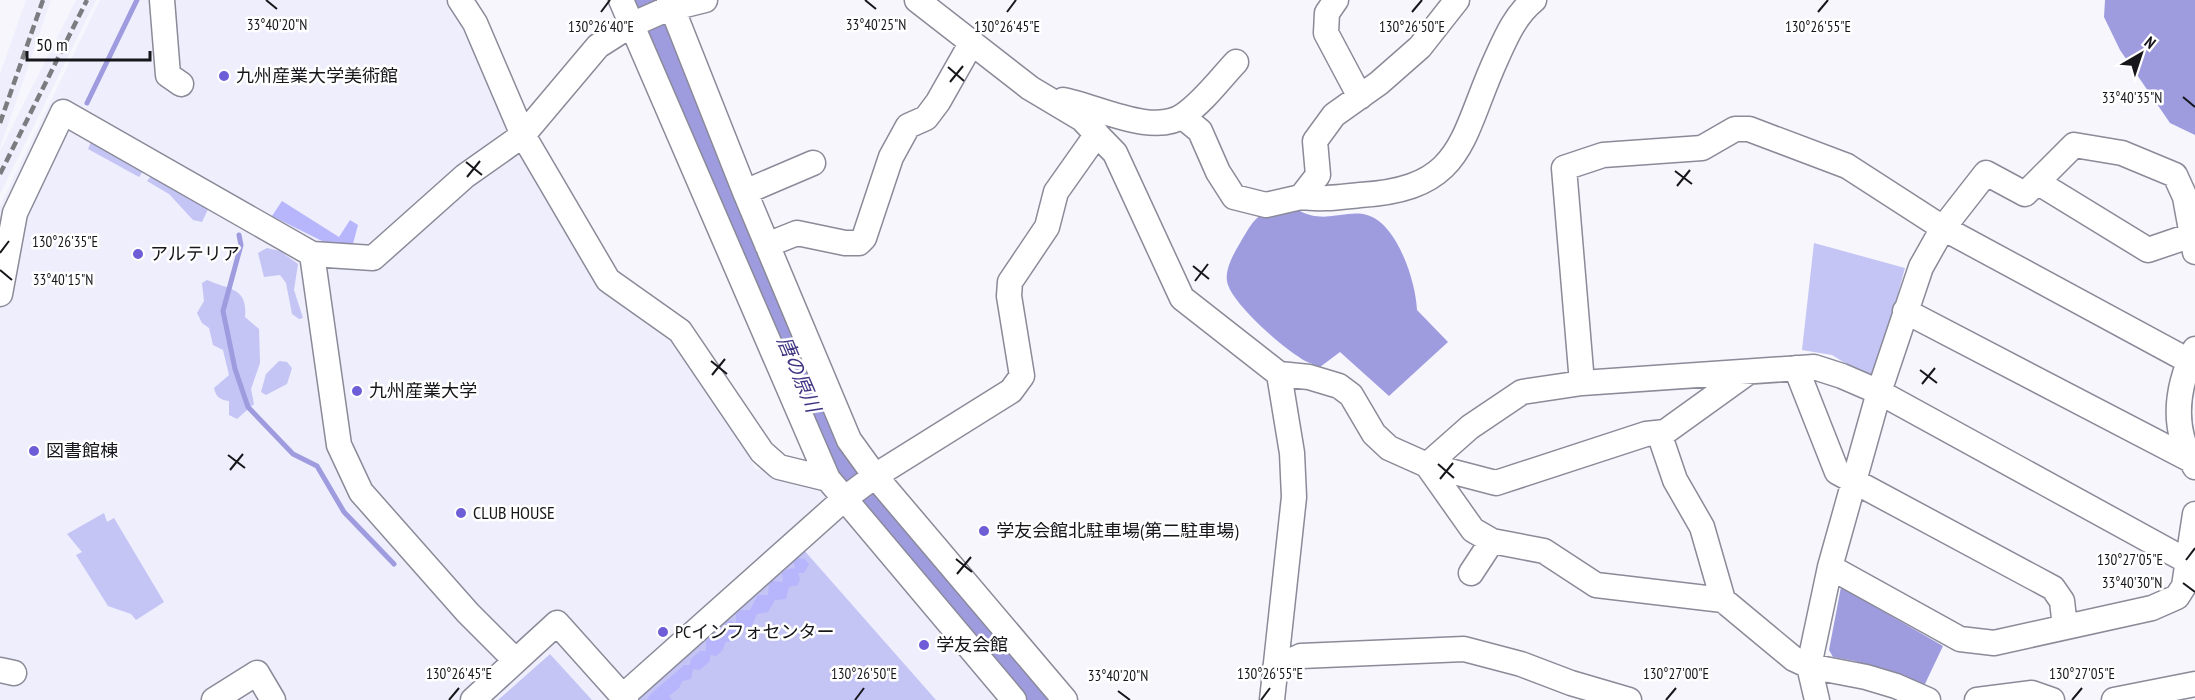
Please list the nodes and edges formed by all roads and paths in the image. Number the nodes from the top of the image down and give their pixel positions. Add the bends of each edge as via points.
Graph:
1 (162, 0) edge
2 (460, 0) edge
3 (621, 0) edge
4 (705, 0) edge
5 (918, 0) edge
6 (1336, 0) edge
7 (1457, 0) edge
8 (1534, 0) edge
9 (669, 6) edge
10 (637, 22) junction
11 (972, 42) junction
12 (1236, 62) dead end
13 (181, 84) dead end
14 (1359, 97) junction
15 (1046, 98) junction
16 (1183, 117) junction
17 (1097, 134) junction
18 (523, 135) junction
19 (813, 163) dead end
20 (2037, 182) junction
21 (745, 192) junction
22 (1301, 197) junction
23 (1943, 228) junction
24 (2193, 241) edge
25 (767, 245) junction
26 (312, 254) junction
27 (0, 294) edge
28 (1905, 312) junction
29 (2192, 355) edge
30 (1796, 368) junction
31 (1747, 373) junction
32 (1279, 374) junction
33 (1582, 383) junction
34 (1879, 392) junction
35 (1659, 433) junction
36 (2193, 463) edge
37 (1427, 465) junction
38 (875, 476) junction
39 (828, 478) junction
40 (1855, 481) junction
41 (844, 499) junction
42 (2195, 514) edge
43 (1492, 541) junction
44 (2187, 561) junction
45 (1830, 567) junction
46 (1471, 573) dead end
47 (1723, 600) junction
48 (2065, 627) junction
49 (515, 660) junction
50 (1809, 666) junction
51 (1275, 668) junction
52 (2195, 684) edge
53 (625, 698) edge
54 (214, 700) edge
55 (273, 700) edge
56 (473, 700) edge
57 (1014, 700) edge
58 (1065, 700) edge
59 (1272, 700) edge
60 (1629, 700) edge
61 (1817, 700) edge
62 (1928, 700) edge
63 (1977, 700) edge
64 (2052, 700) edge
65 (2114, 700) edge

1 - 13 street via 168,75
2 - 18 street via 475,23
3 - 10 street
4 - 9 street
5 - 11 street
6 - 14 street via 1327,13 1326,33
7 - 14 street via 1420,47
8 - 22 street via 1509,31 1466,135 1452,158 1430,180 1391,194
9 - 10 street
9 - 21 street
10 - 18 street via 598,46
10 - 39 street
11 - 15 street
11 - 25 street via 926,118 908,126 891,157 859,243 797,233
12 - 16 street
14 - 22 street via 1334,115 1315,141 1318,175
15 - 16 street via 1085,104 1128,120 1163,123
15 - 17 street via 1082,119
16 - 22 street via 1200,131 1234,197 1266,205
17 - 32 street via 1115,153 1182,298
17 - 38 street via 1056,192 1047,227 1010,282 1022,376 1011,391
18 - 26 street via 465,176 374,258
18 - 39 street via 608,280 680,331 762,452 778,466
19 - 21 street
20 - 23 street via 2025,194 1986,173
20 - 24 street via 2148,250
20 - 24 street via 2074,146 2122,153 2175,175 2185,197
21 - 25 street
23 - 28 street via 1921,267
23 - 29 street
23 - 33 street via 1846,166 1749,129 1735,129 1702,148 1603,155 1564,168
25 - 38 street via 849,440
26 - 27 street via 63,112 15,213
26 - 49 street via 339,445 362,492 468,613
28 - 34 street
28 - 36 street
29 - 36 street via 2177,408 2182,439
30 - 31 street
30 - 34 street via 1814,368 1842,376
30 - 40 street via 1837,472
31 - 33 street
31 - 35 street
32 - 37 street via 1339,386 1351,395 1374,434 1389,448
32 - 51 street via 1292,453 1294,497
33 - 37 street via 1522,392 1470,427
34 - 40 street
34 - 44 street
35 - 37 street via 1496,483
35 - 47 street via 1675,480 1702,527
37 - 43 street via 1473,530
38 - 41 street
38 - 58 street
39 - 41 street
40 - 45 street
40 - 48 street via 2053,588 2062,601
41 - 53 street
41 - 57 street
42 - 44 street
43 - 46 street
43 - 47 street via 1544,551 1596,585
44 - 48 street via 2184,586 2177,597 2152,608
45 - 48 street via 1960,639 1994,643
45 - 50 street
47 - 50 street via 1794,659
49 - 53 street via 557,623
49 - 56 street
50 - 61 street
50 - 62 street via 1866,677
51 - 59 street
51 - 60 street via 1301,656 1464,649
52 - 65 street
54 - 55 street via 257,673
63 - 64 street via 2032,693

